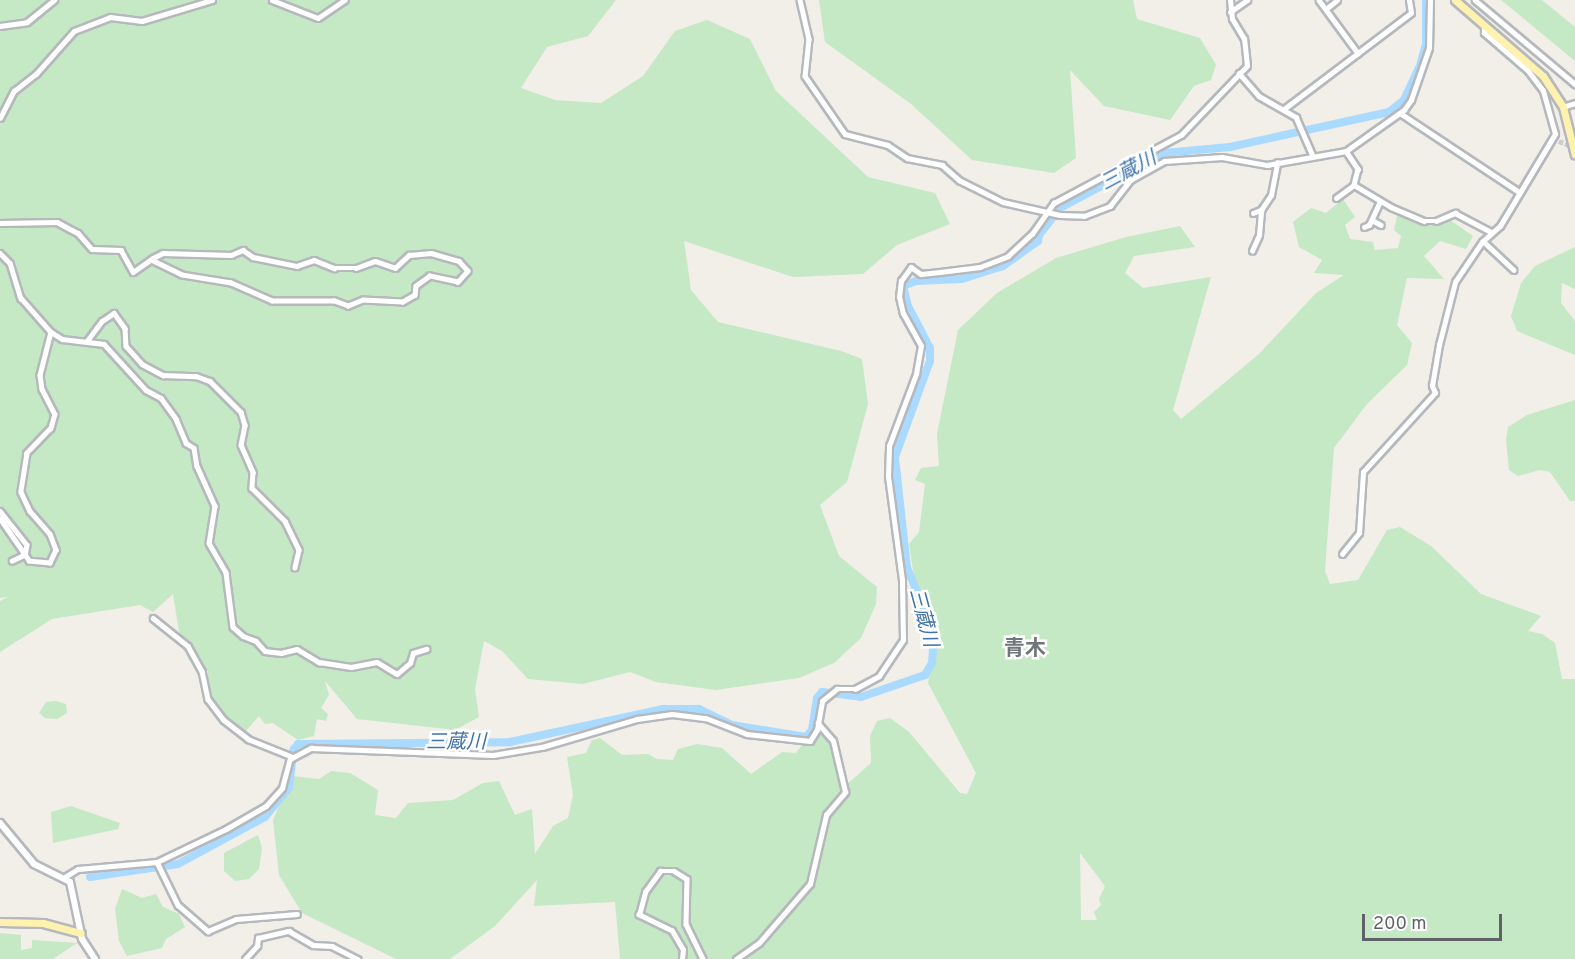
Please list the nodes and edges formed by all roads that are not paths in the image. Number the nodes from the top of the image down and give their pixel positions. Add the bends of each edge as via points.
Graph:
1 (54, 0) edge
2 (212, 0) edge
3 (272, 0) edge
4 (345, 0) edge
5 (800, 0) edge
6 (1230, 0) edge
7 (1247, 0) edge
8 (1319, 0) edge
9 (1337, 0) edge
10 (1409, 0) edge
11 (1430, 0) edge
12 (1455, 0) edge
13 (1475, 0) edge
14 (1326, 9) junction
15 (1230, 12) junction
16 (0, 26) edge
17 (1484, 26) junction
18 (1358, 53) junction
19 (1239, 73) junction
20 (1575, 84) edge
21 (1575, 103) edge
22 (1563, 107) junction
23 (1284, 109) junction
24 (1400, 113) junction
25 (0, 118) edge
26 (1551, 139) junction
27 (1559, 141) tunnel mouth
28 (1346, 151) junction
29 (1575, 155) edge
30 (1313, 156) junction
31 (1277, 163) junction
32 (1354, 185) junction
33 (1518, 191) junction
34 (1336, 198) dead end
35 (1380, 201) junction
36 (1260, 210) junction
37 (1050, 213) junction
38 (1253, 213) dead end
39 (1372, 220) junction
40 (0, 223) edge
41 (1382, 225) dead end
42 (1364, 226) dead end
43 (1491, 232) junction
44 (1483, 241) junction
45 (1252, 251) dead end
46 (0, 253) edge
47 (151, 260) junction
48 (1514, 270) dead end
49 (51, 332) junction
50 (86, 342) junction
51 (0, 511) edge
52 (0, 519) edge
53 (1342, 554) dead end
54 (23, 556) junction
55 (12, 561) dead end
56 (295, 568) dead end
57 (153, 618) dead end
58 (426, 649) dead end
59 (818, 724) junction
60 (294, 756) junction
61 (0, 823) edge
62 (157, 862) junction
63 (65, 877) junction
64 (297, 914) dead end
65 (0, 922) edge
66 (81, 933) junction
67 (95, 959) edge
68 (245, 959) edge
69 (358, 959) edge
70 (682, 959) edge
71 (703, 959) edge
72 (736, 959) edge

1 - 16 street via 27,22
2 - 25 street via 142,21 110,17 74,31 36,74 14,91
3 - 4 street via 318,18
5 - 37 street via 809,39 805,76 845,134 888,145 907,158 942,165 959,180 1003,202
6 - 15 street
7 - 15 street
8 - 14 street
9 - 14 street
10 - 18 street via 1411,13
11 - 24 street via 1429,48 1411,100
12 - 17 main road
13 - 20 street
14 - 18 street
15 - 19 street via 1247,55 1247,66
17 - 22 main road via 1544,76
17 - 26 street via 1484,33 1528,71 1543,91 1554,121
18 - 23 street
19 - 23 street via 1259,96
19 - 37 street via 1181,135 1068,194
21 - 22 street
22 - 29 main road
23 - 30 street via 1299,123
24 - 28 street
24 - 33 street
26 - 27 street
26 - 33 street
28 - 30 street
28 - 32 street via 1358,169
30 - 31 street
31 - 36 street via 1271,195
31 - 37 street via 1262,165 1222,157 1164,161 1130,180 1102,211 1084,216
32 - 34 street
32 - 35 street
33 - 43 street via 1500,226
35 - 39 street
35 - 43 street via 1424,221 1455,213
36 - 38 street
36 - 45 street via 1260,235
37 - 59 street via 1008,256 980,267 940,272 921,273 911,267 901,281 903,314 921,346 916,374 889,446 888,476 902,580 903,640 879,676 855,689 837,689 822,700
39 - 41 street
39 - 42 street
40 - 47 street via 57,222 78,233 92,249 121,250 133,272
43 - 44 street
44 - 48 street
44 - 53 street via 1455,282 1439,345 1432,386 1435,393 1363,472 1359,533
46 - 49 street via 10,263 21,298
47 - 47 street via 163,253 231,255 243,250 253,257 297,266 314,260 334,268 356,268 375,261 395,268 410,255 431,253 459,261 468,271 458,282 430,276 416,286 415,295 403,302 363,300 348,306 334,301 272,301 231,283 183,275
49 - 50 street via 62,339
49 - 54 street via 40,375 54,414 51,428 27,453 21,492 30,511 50,534 56,550 50,563 29,561
50 - 56 street via 102,321 114,313 125,328 126,346 141,364 163,375 196,376 210,381 241,412 245,425 241,445 254,472 252,488 285,521 299,550
50 - 58 street via 104,344 146,390 161,398 186,442 194,448 197,466 215,506 209,543 226,573 233,627 265,651 297,649 319,662 351,667 378,662 397,674 410,663 413,653
51 - 54 street via 26,543
52 - 54 street
54 - 55 street
57 - 60 street via 188,646 202,671 208,699 224,720 248,739
59 - 60 street via 810,741 804,742 747,734 706,718 672,714 637,719 542,747 493,755 311,748
59 - 72 street via 833,741 845,792 826,815 810,884 759,943
60 - 62 street via 282,788 266,806
61 - 63 street via 34,864
62 - 63 street via 78,869
62 - 64 street via 178,905 208,931 236,919
63 - 66 street via 72,888
65 - 66 main road via 43,923
66 - 67 street
68 - 69 street via 257,946 258,938 289,931 313,945 332,946
70 - 71 street via 683,950 672,931 639,915 645,892 660,871 674,871 687,879 686,924

